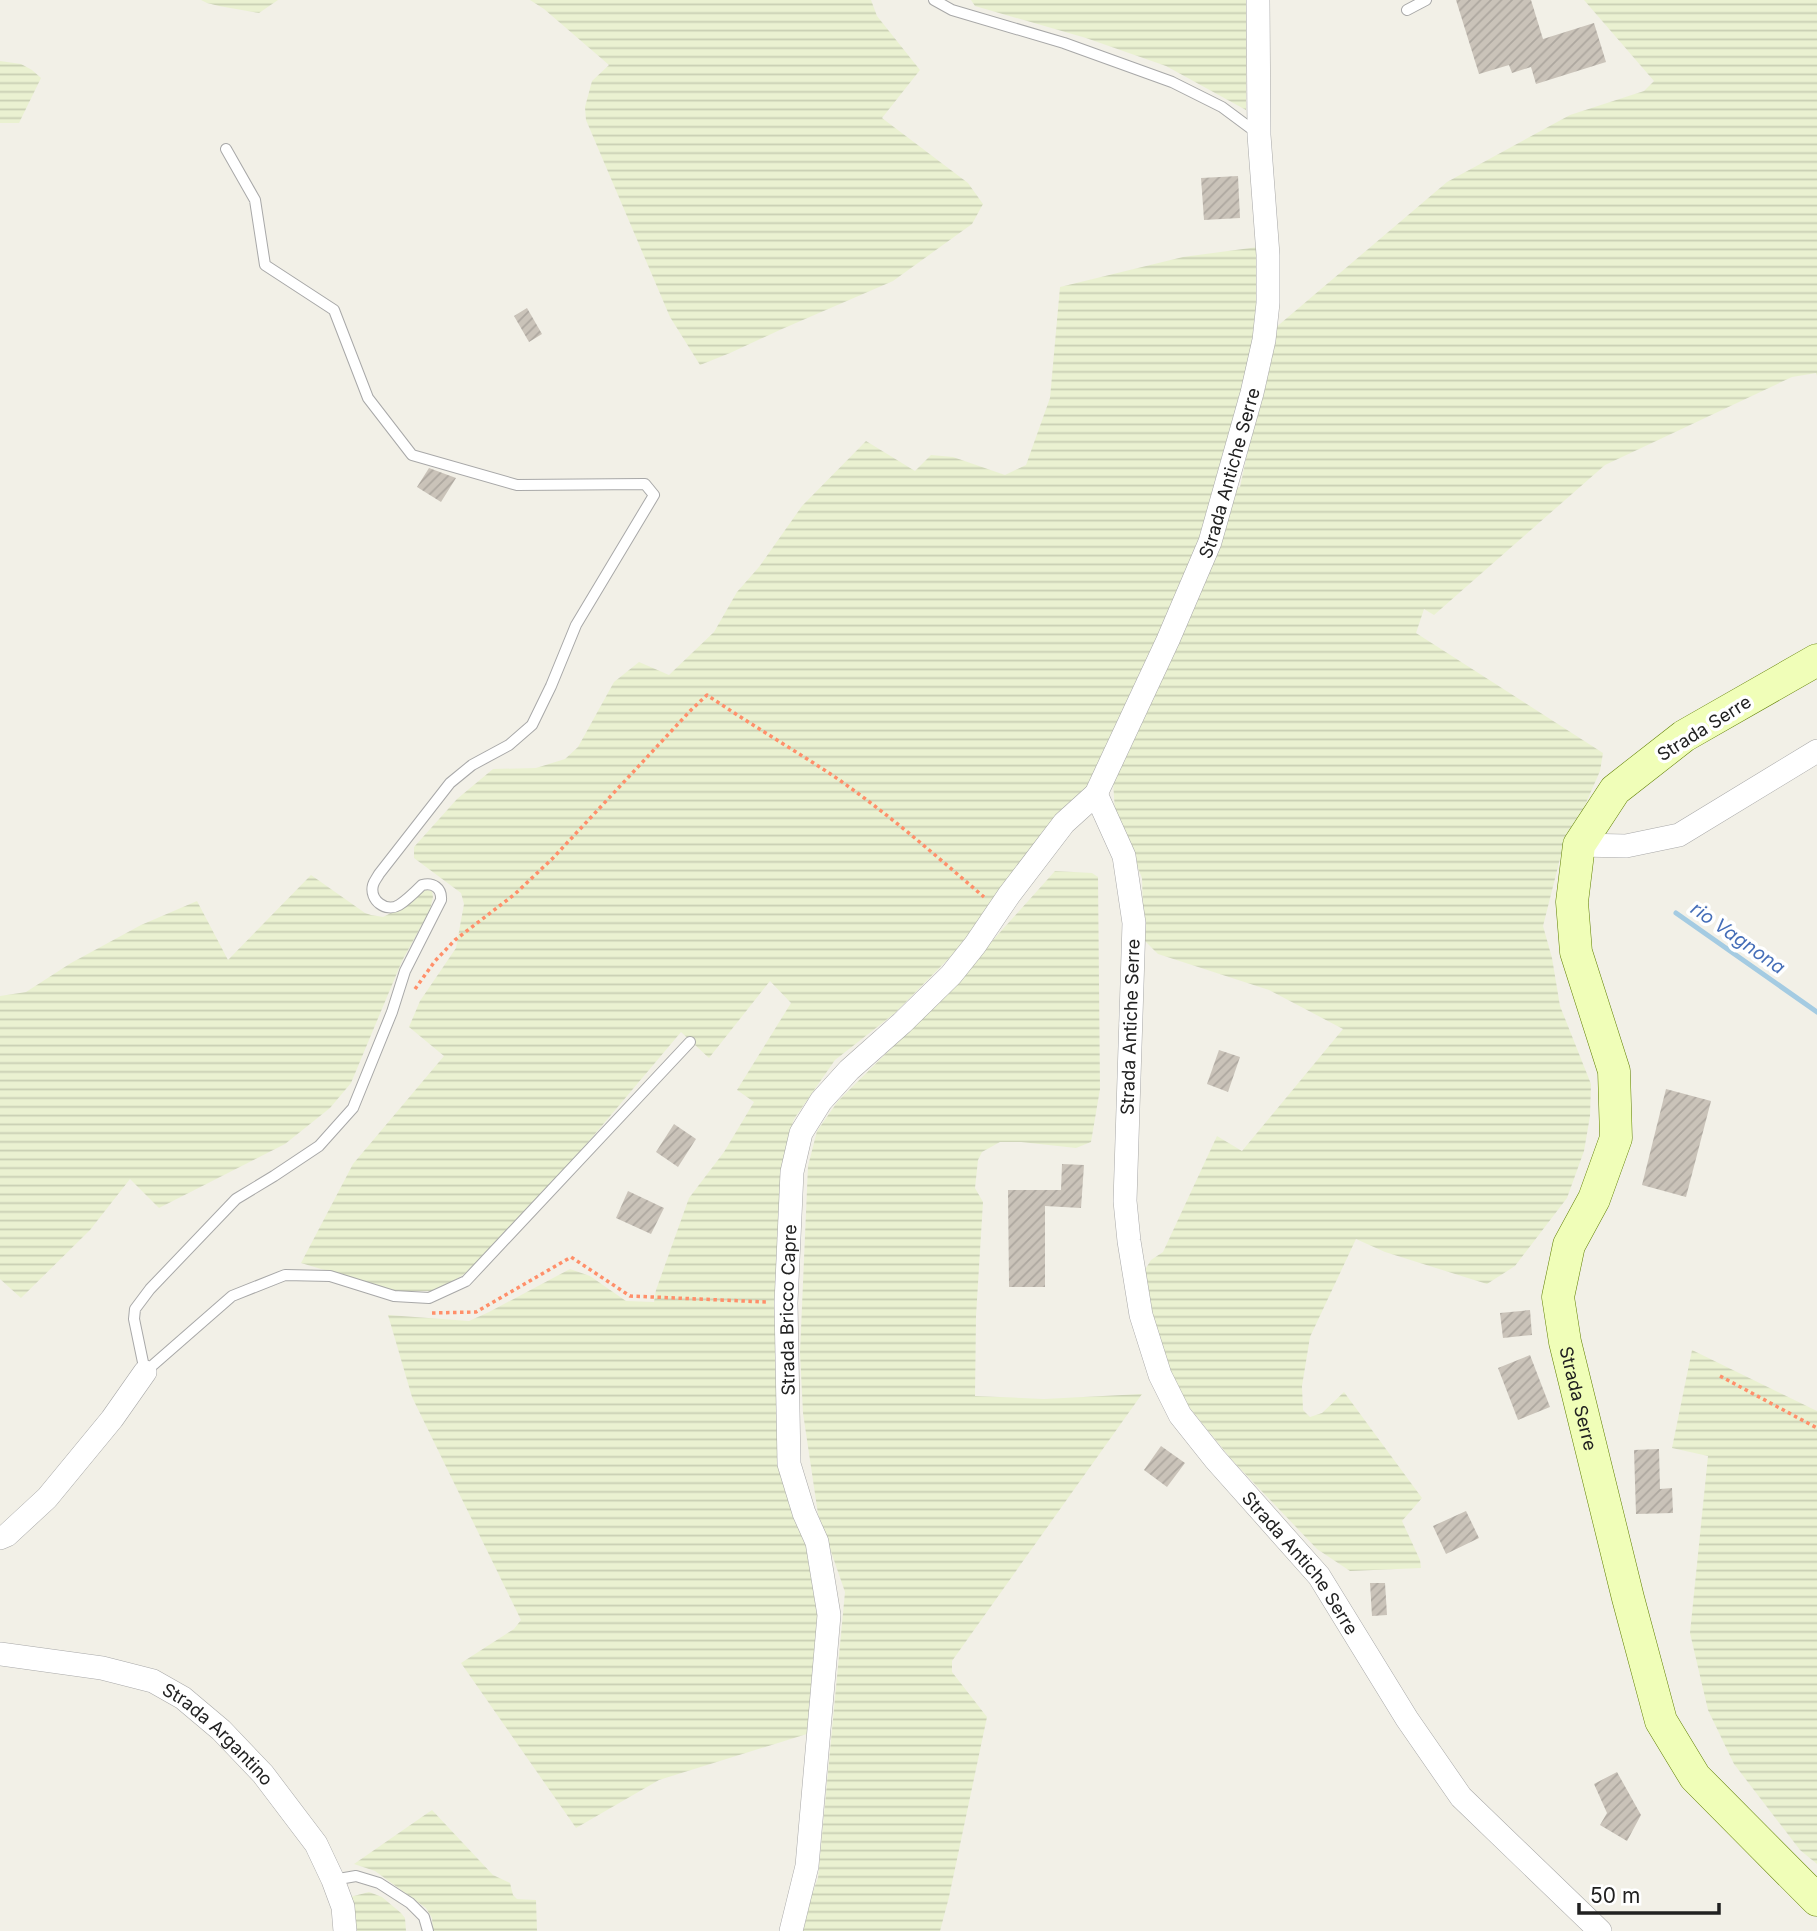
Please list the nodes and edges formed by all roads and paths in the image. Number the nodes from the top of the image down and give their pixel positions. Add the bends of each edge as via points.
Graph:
1 (934, 0) edge
2 (1258, 0) edge
3 (1426, 0) edge
4 (1406, 10) dead end
5 (1259, 135) junction
6 (226, 149) dead end
7 (1817, 660) edge
8 (1815, 752) edge
9 (1096, 794) junction
10 (1579, 845) junction
11 (999, 910) junction
12 (393, 1012) junction
13 (690, 1042) dead end
14 (786, 1303) junction
15 (431, 1314) dead end
16 (145, 1372) junction
17 (1720, 1376) dead end
18 (1817, 1428) edge
19 (0, 1538) edge
20 (0, 1654) edge
21 (333, 1880) junction
22 (1817, 1900) edge
23 (345, 1931) edge
24 (428, 1931) edge
25 (790, 1931) edge
26 (1600, 1931) edge

1 - 5 lane via 1172,82 1222,107
2 - 5 street, Strada Antiche Serre
3 - 4 lane
5 - 9 street, Strada Antiche Serre via 1268,303 1252,393 1210,542
6 - 12 lane via 255,200 265,265 334,310 368,398 412,455 517,485 645,484 654,495 576,625 532,724 509,745 450,783 373,885 377,902 388,908 400,905 426,884 438,888 442,896 405,971
7 - 10 main road, Strada Serre via 1684,736 1615,790
8 - 10 street via 1679,835 1626,846
9 - 11 street, Strada Bricco Capre via 1064,823
9 - 26 street, Strada Antiche Serre via 1124,856 1134,923 1125,1201 1141,1315 1160,1375 1187,1424 1319,1576 1461,1797
10 - 22 main road, Strada Serre via 1572,902 1576,953 1614,1071 1616,1138 1594,1199 1569,1245 1558,1297 1565,1342 1661,1721 1695,1777
11 - 12 path via 850,789 707,695 515,894 455,940
11 - 14 street, Strada Bricco Capre via 951,975 849,1070 801,1133 792,1172
12 - 16 lane via 353,1108 319,1146 236,1199 135,1309
13 - 16 lane via 466,1280 429,1298 394,1296 330,1276 285,1275 232,1296
14 - 15 path via 630,1296 571,1257 476,1312
14 - 25 street, Strada Bricco Capre via 789,1464 817,1542 829,1615 807,1866
16 - 19 street via 47,1498
17 - 18 path
20 - 21 street, Strada Argantino via 102,1668 153,1681 183,1698 263,1774 316,1844
21 - 23 street, Strada Argantino via 343,1907
21 - 24 lane via 356,1876 379,1882 410,1903 424,1917

